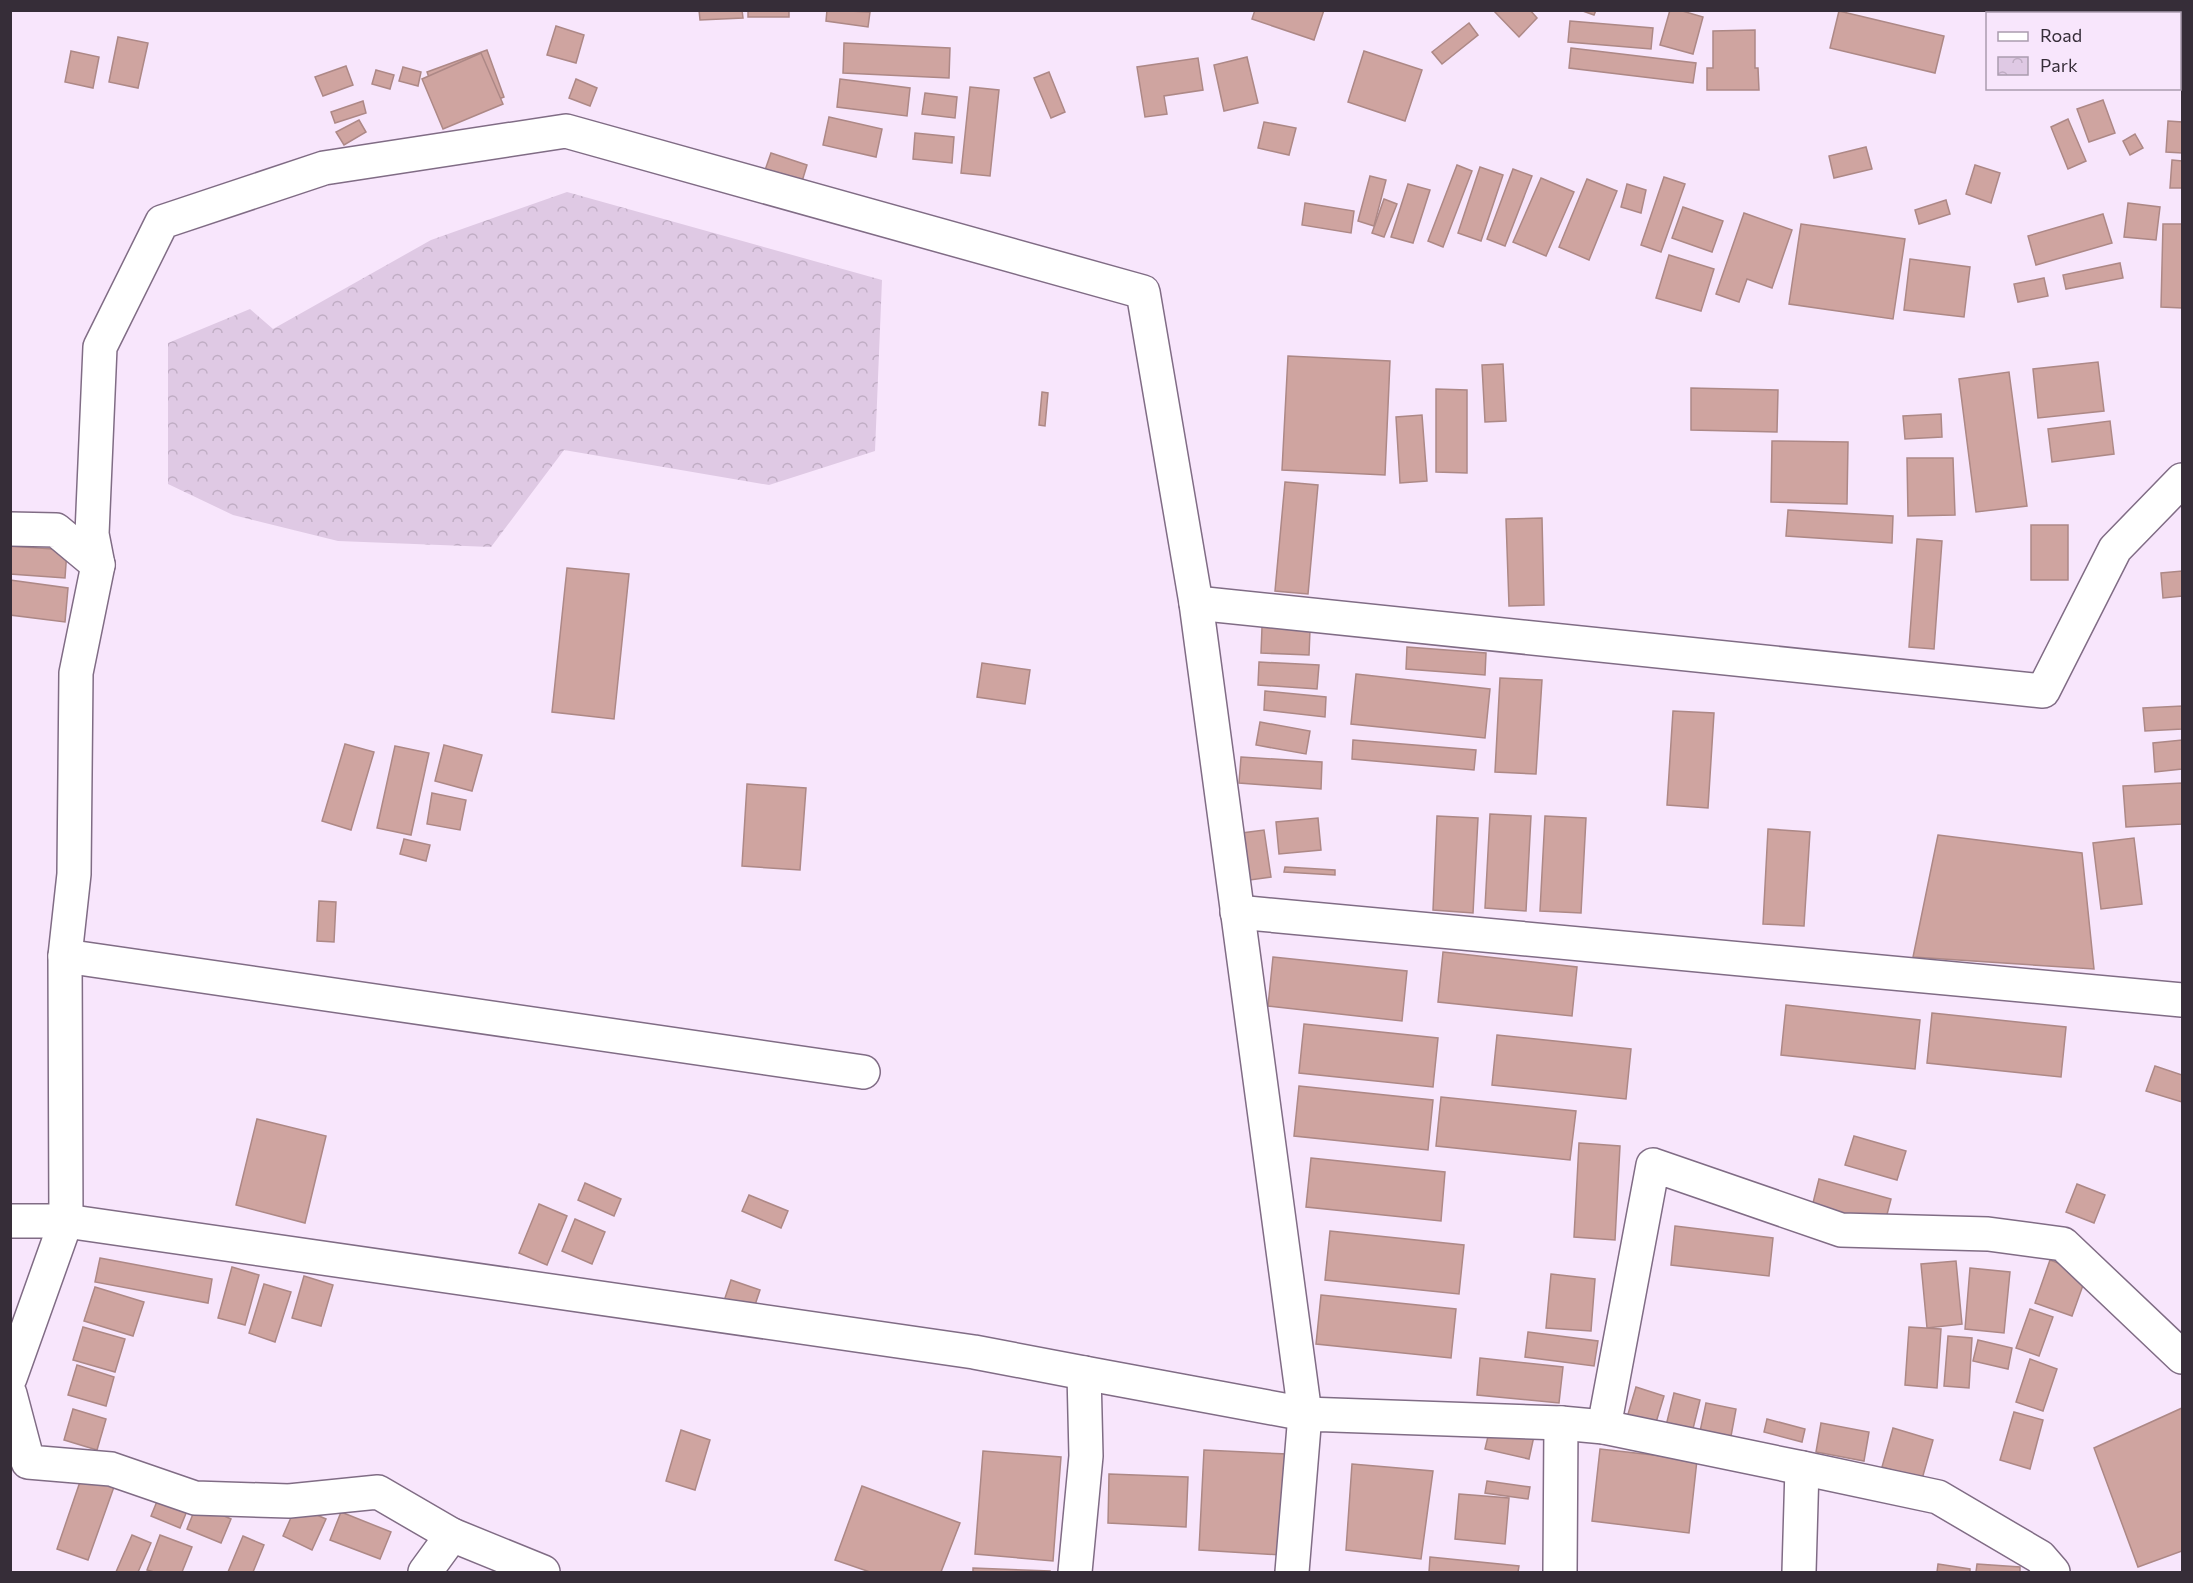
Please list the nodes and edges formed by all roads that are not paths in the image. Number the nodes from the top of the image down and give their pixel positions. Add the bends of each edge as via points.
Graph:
1 (2182, 480) edge
2 (10, 529) edge
3 (98, 565) junction
4 (1196, 603) junction
5 (1237, 912) junction
6 (65, 956) junction
7 (2182, 1000) edge
8 (863, 1072) dead end
9 (10, 1221) edge
10 (66, 1221) junction
11 (2182, 1357) edge
12 (1084, 1372) junction
13 (10, 1378) edge
14 (10, 1394) edge
15 (1305, 1414) junction
16 (1561, 1423) junction
17 (1604, 1427) junction
18 (1802, 1468) junction
19 (452, 1535) junction
20 (425, 1572) edge
21 (543, 1572) edge
22 (1075, 1572) edge
23 (1292, 1572) edge
24 (1560, 1572) edge
25 (1799, 1572) edge
26 (2053, 1572) edge

1 - 4 street via 2115,549 2043,691
2 - 3 street via 56,530
3 - 4 street via 92,534 100,347 162,222 324,168 566,131 1143,292
3 - 6 street via 76,673 74,874
4 - 5 street
5 - 7 street
5 - 15 street
6 - 8 street
6 - 10 street
9 - 10 street
10 - 12 street via 974,1352
10 - 13 street
11 - 17 street via 2063,1244 1988,1234 1841,1230 1653,1165
12 - 15 street
12 - 22 street via 1086,1456
14 - 19 street via 28,1462 111,1469 195,1498 289,1501 378,1492
15 - 16 street
15 - 23 street
16 - 17 street
16 - 24 street
17 - 18 street
18 - 25 street
18 - 26 street via 1938,1497 2040,1557
19 - 20 street
19 - 21 street

